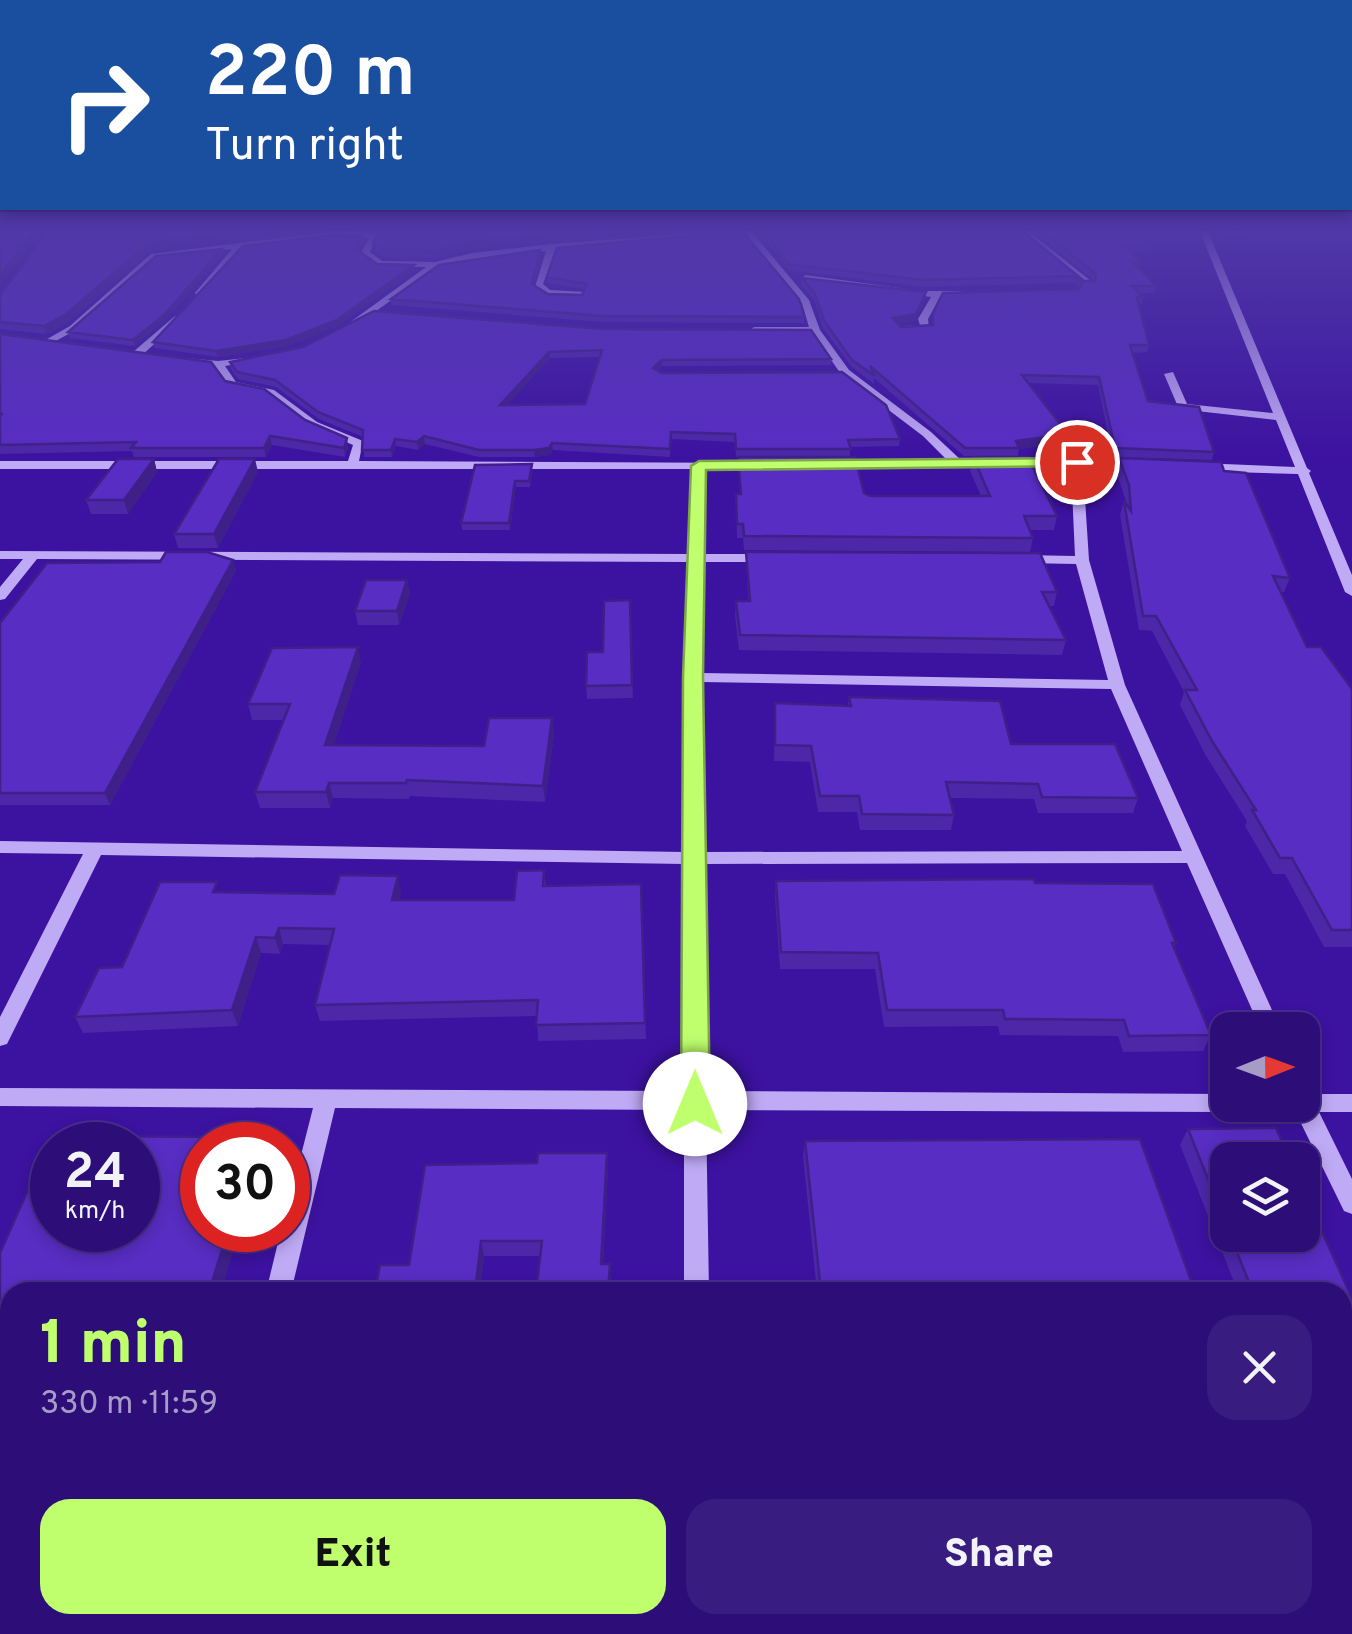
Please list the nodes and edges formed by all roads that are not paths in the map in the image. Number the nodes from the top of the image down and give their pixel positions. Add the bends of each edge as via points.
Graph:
1 (99, 305) edge
2 (381, 305) edge
3 (807, 305) edge
4 (931, 305) edge
5 (1235, 305) edge
6 (374, 310) junction
7 (183, 312) edge
8 (389, 313) edge
9 (900, 328) edge
10 (738, 330) edge
11 (815, 330) junction
12 (343, 331) edge
13 (65, 344) edge
14 (119, 352) edge
15 (137, 354) junction
16 (154, 356) edge
17 (272, 356) edge
18 (171, 358) edge
19 (218, 364) junction
20 (826, 372) edge
21 (845, 372) junction
22 (1168, 374) dead end
23 (1282, 417) junction
24 (1077, 462) junction
25 (818, 464) edge
26 (958, 464) junction
27 (0, 465) edge
28 (778, 465) edge
29 (352, 466) junction
30 (699, 466) junction
31 (1153, 466) edge
32 (1191, 467) edge
33 (1305, 471) junction
34 (0, 554) edge
35 (33, 555) junction
36 (696, 558) junction
37 (773, 558) edge
38 (1004, 559) edge
39 (1082, 560) junction
40 (1352, 592) edge
41 (0, 596) edge
42 (693, 677) junction
43 (1117, 684) junction
44 (0, 847) edge
45 (95, 848) junction
46 (1194, 857) junction
47 (694, 858) junction
48 (1263, 1012) edge
49 (0, 1038) edge
50 (0, 1097) edge
51 (326, 1100) junction
52 (1320, 1102) edge
53 (1352, 1102) edge
54 (695, 1104) junction
55 (1210, 1104) edge
56 (1313, 1122) edge
57 (1352, 1203) edge
58 (280, 1282) edge
59 (696, 1282) edge

1 - 13 street via 74,328 42,341
2 - 6 street
3 - 11 street
4 - 9 street via 926,328
5 - 23 street
6 - 8 street
6 - 12 street
7 - 15 street
10 - 11 street
11 - 21 street
14 - 15 street
15 - 16 street
17 - 19 street
18 - 19 street
19 - 29 street via 232,384 270,392 313,424 359,443
20 - 21 street
21 - 26 street
22 - 23 street via 1183,407
23 - 33 street
24 - 26 street
24 - 31 street
24 - 39 street
25 - 26 street
27 - 29 street
28 - 30 street
29 - 30 street
30 - 36 street
32 - 33 street
33 - 40 street
34 - 35 street
35 - 36 street
35 - 41 street
36 - 37 street
36 - 42 street
38 - 39 street
39 - 43 street
42 - 43 street
42 - 47 street
43 - 46 street
44 - 45 street
45 - 47 street
45 - 49 street
46 - 47 street
46 - 48 street
47 - 54 street
50 - 51 street
51 - 54 street
51 - 58 street
52 - 53 street
54 - 55 street
54 - 59 street
56 - 57 street

